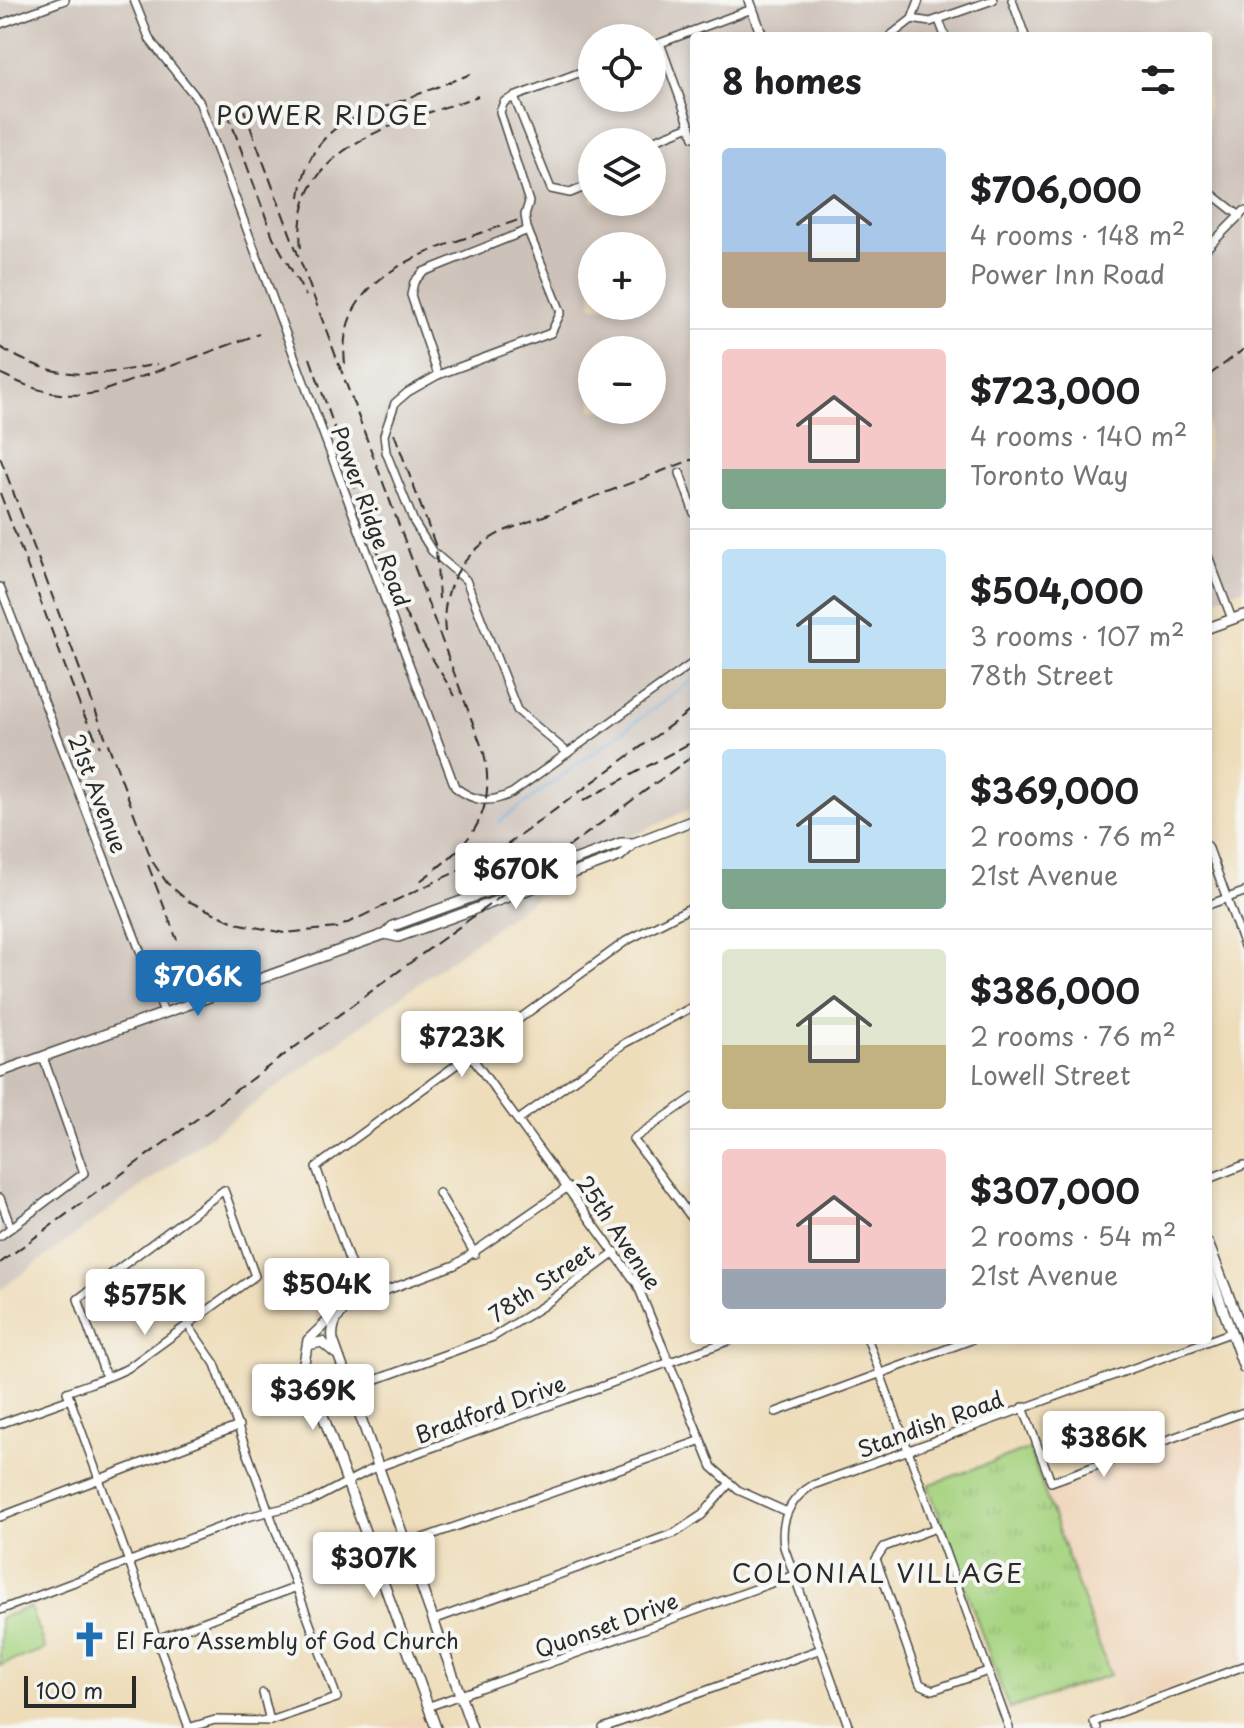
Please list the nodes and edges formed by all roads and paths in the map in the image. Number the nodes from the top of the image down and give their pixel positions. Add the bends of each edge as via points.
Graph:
1 (65, 0) edge
2 (134, 0) edge
3 (919, 0) edge
4 (993, 0) edge
5 (1012, 0) edge
6 (751, 4) edge
7 (912, 19) junction
8 (939, 20) junction
9 (0, 24) edge
10 (761, 32) edge
11 (895, 32) edge
12 (944, 32) edge
13 (1024, 32) edge
14 (666, 40) edge
15 (666, 68) edge
16 (578, 73) edge
17 (514, 97) junction
18 (690, 126) joint
19 (666, 136) edge
20 (578, 190) edge
21 (1212, 194) edge
22 (1242, 213) edge
23 (528, 230) junction
24 (1212, 243) edge
25 (438, 375) junction
26 (680, 473) dead end
27 (690, 502) edge
28 (1212, 566) edge
29 (0, 587) edge
30 (1244, 615) edge
31 (1232, 619) junction
32 (1212, 626) edge
33 (690, 665) edge
34 (568, 753) junction
35 (690, 822) edge
36 (1212, 857) edge
37 (1244, 892) edge
38 (1227, 898) junction
39 (1212, 904) edge
40 (690, 908) edge
41 (1244, 946) edge
42 (690, 1008) edge
43 (164, 1013) junction
44 (470, 1055) junction
45 (43, 1057) junction
46 (0, 1072) edge
47 (690, 1100) edge
48 (518, 1120) junction
49 (1244, 1165) edge
50 (1212, 1177) edge
51 (568, 1187) junction
52 (439, 1193) dead end
53 (0, 1198) edge
54 (690, 1216) edge
55 (11, 1228) junction
56 (0, 1236) edge
57 (616, 1252) junction
58 (1212, 1253) edge
59 (475, 1254) junction
60 (1212, 1279) edge
61 (363, 1299) junction
62 (345, 1307) junction
63 (188, 1325) junction
64 (1230, 1333) junction
65 (1244, 1335) edge
66 (1212, 1339) edge
67 (720, 1344) edge
68 (870, 1344) edge
69 (960, 1344) edge
70 (1199, 1344) edge
71 (305, 1347) junction
72 (340, 1359) junction
73 (671, 1362) junction
74 (1244, 1368) edge
75 (881, 1374) junction
76 (106, 1377) junction
77 (350, 1389) junction
78 (70, 1399) junction
79 (1023, 1407) junction
80 (776, 1412) dead end
81 (1244, 1412) edge
82 (0, 1424) edge
83 (239, 1426) junction
84 (699, 1441) junction
85 (908, 1450) junction
86 (378, 1467) junction
87 (99, 1478) junction
88 (349, 1482) junction
89 (729, 1484) junction
90 (787, 1512) junction
91 (270, 1513) junction
92 (0, 1517) edge
93 (936, 1528) junction
94 (406, 1544) junction
95 (129, 1563) junction
96 (794, 1575) junction
97 (297, 1587) junction
98 (0, 1610) edge
99 (433, 1620) junction
100 (157, 1639) junction
101 (821, 1649) junction
102 (1244, 1666) edge
103 (988, 1671) junction
104 (263, 1693) dead end
105 (461, 1695) junction
106 (430, 1706) junction
107 (270, 1721) junction
108 (1096, 1725) edge
109 (846, 1727) edge
110 (189, 1728) edge
111 (436, 1728) edge
112 (472, 1728) edge
113 (603, 1728) edge
114 (1009, 1728) edge

1 - 9 street
2 - 34 street, Power Ridge Road via 150,40 199,101 455,787 467,797 498,800
3 - 7 street
4 - 8 street
5 - 13 street
6 - 10 main road
6 - 14 street
7 - 8 street
7 - 11 street
8 - 12 street
15 - 18 street
16 - 17 street
17 - 20 street via 551,189
17 - 23 street via 504,102 501,123 529,202
18 - 19 street
21 - 22 street
22 - 24 street
23 - 25 street via 423,272 414,282 411,295
23 - 25 street via 561,312 559,323 541,338
25 - 34 street via 395,403 384,435 386,452 421,538 466,580 517,710
26 - 27 street
28 - 31 street
29 - 43 street, 21st Avenue
30 - 31 main road
31 - 32 main road
33 - 34 street, Power Ridge Road
35 - 43 main road
36 - 38 street
37 - 38 street
38 - 39 street
38 - 41 street
40 - 44 street via 626,941
42 - 48 street via 625,1043
43 - 45 main road
44 - 48 street, 25th Avenue
44 - 61 street via 316,1167
45 - 46 main road
45 - 55 street via 84,1173
47 - 54 street via 633,1139
48 - 51 street, 25th Avenue
49 - 50 street
51 - 57 street, 25th Avenue
51 - 59 street
52 - 59 street
53 - 55 street
55 - 56 street
57 - 73 street, 25th Avenue via 648,1304
57 - 77 street, 78th Street via 493,1337
58 - 65 main road
59 - 61 street
60 - 64 main road
61 - 62 main road
62 - 71 main road
62 - 72 main road via 332,1332
63 - 76 street via 128,1368
63 - 76 street via 255,1276 224,1190 78,1299
63 - 83 street via 215,1364
64 - 66 street, Standish Road
64 - 74 main road
67 - 73 street, Bradford Drive
68 - 75 street
69 - 75 street
70 - 79 street, Standish Road
71 - 72 main road via 322,1342
71 - 88 main road via 307,1371
72 - 77 main road
73 - 84 street, 25th Avenue
73 - 86 street, Bradford Drive
75 - 80 street
75 - 85 street
76 - 78 street via 67,1392
77 - 86 main road
78 - 82 street
78 - 87 street
79 - 81 street via 1051,1482
79 - 85 street, Standish Road
83 - 87 street
83 - 91 street
84 - 89 street, 25th Avenue via 712,1467
84 - 94 street
85 - 90 street, Standish Road via 813,1485
85 - 93 street
86 - 88 street, Bradford Drive
86 - 94 main road
87 - 92 street
87 - 95 street
88 - 91 street, Bradford Drive via 309,1502
88 - 106 main road
89 - 90 street, 25th Avenue
89 - 99 street via 702,1515 675,1533
90 - 96 street via 782,1536
91 - 95 street, Bradford Drive via 187,1538
91 - 97 street
93 - 103 street
93 - 103 street via 884,1547 876,1559 920,1684 933,1690
94 - 99 main road
95 - 98 street, Bradford Drive
95 - 100 street
96 - 101 street
96 - 105 street, Quonset Drive
97 - 100 street
97 - 107 street via 336,1696
99 - 105 main road
100 - 110 street
101 - 109 street
101 - 113 street
102 - 108 street
103 - 114 street
104 - 107 street
105 - 106 street, Quonset Drive
105 - 112 main road
106 - 111 main road
107 - 110 street via 215,1720

